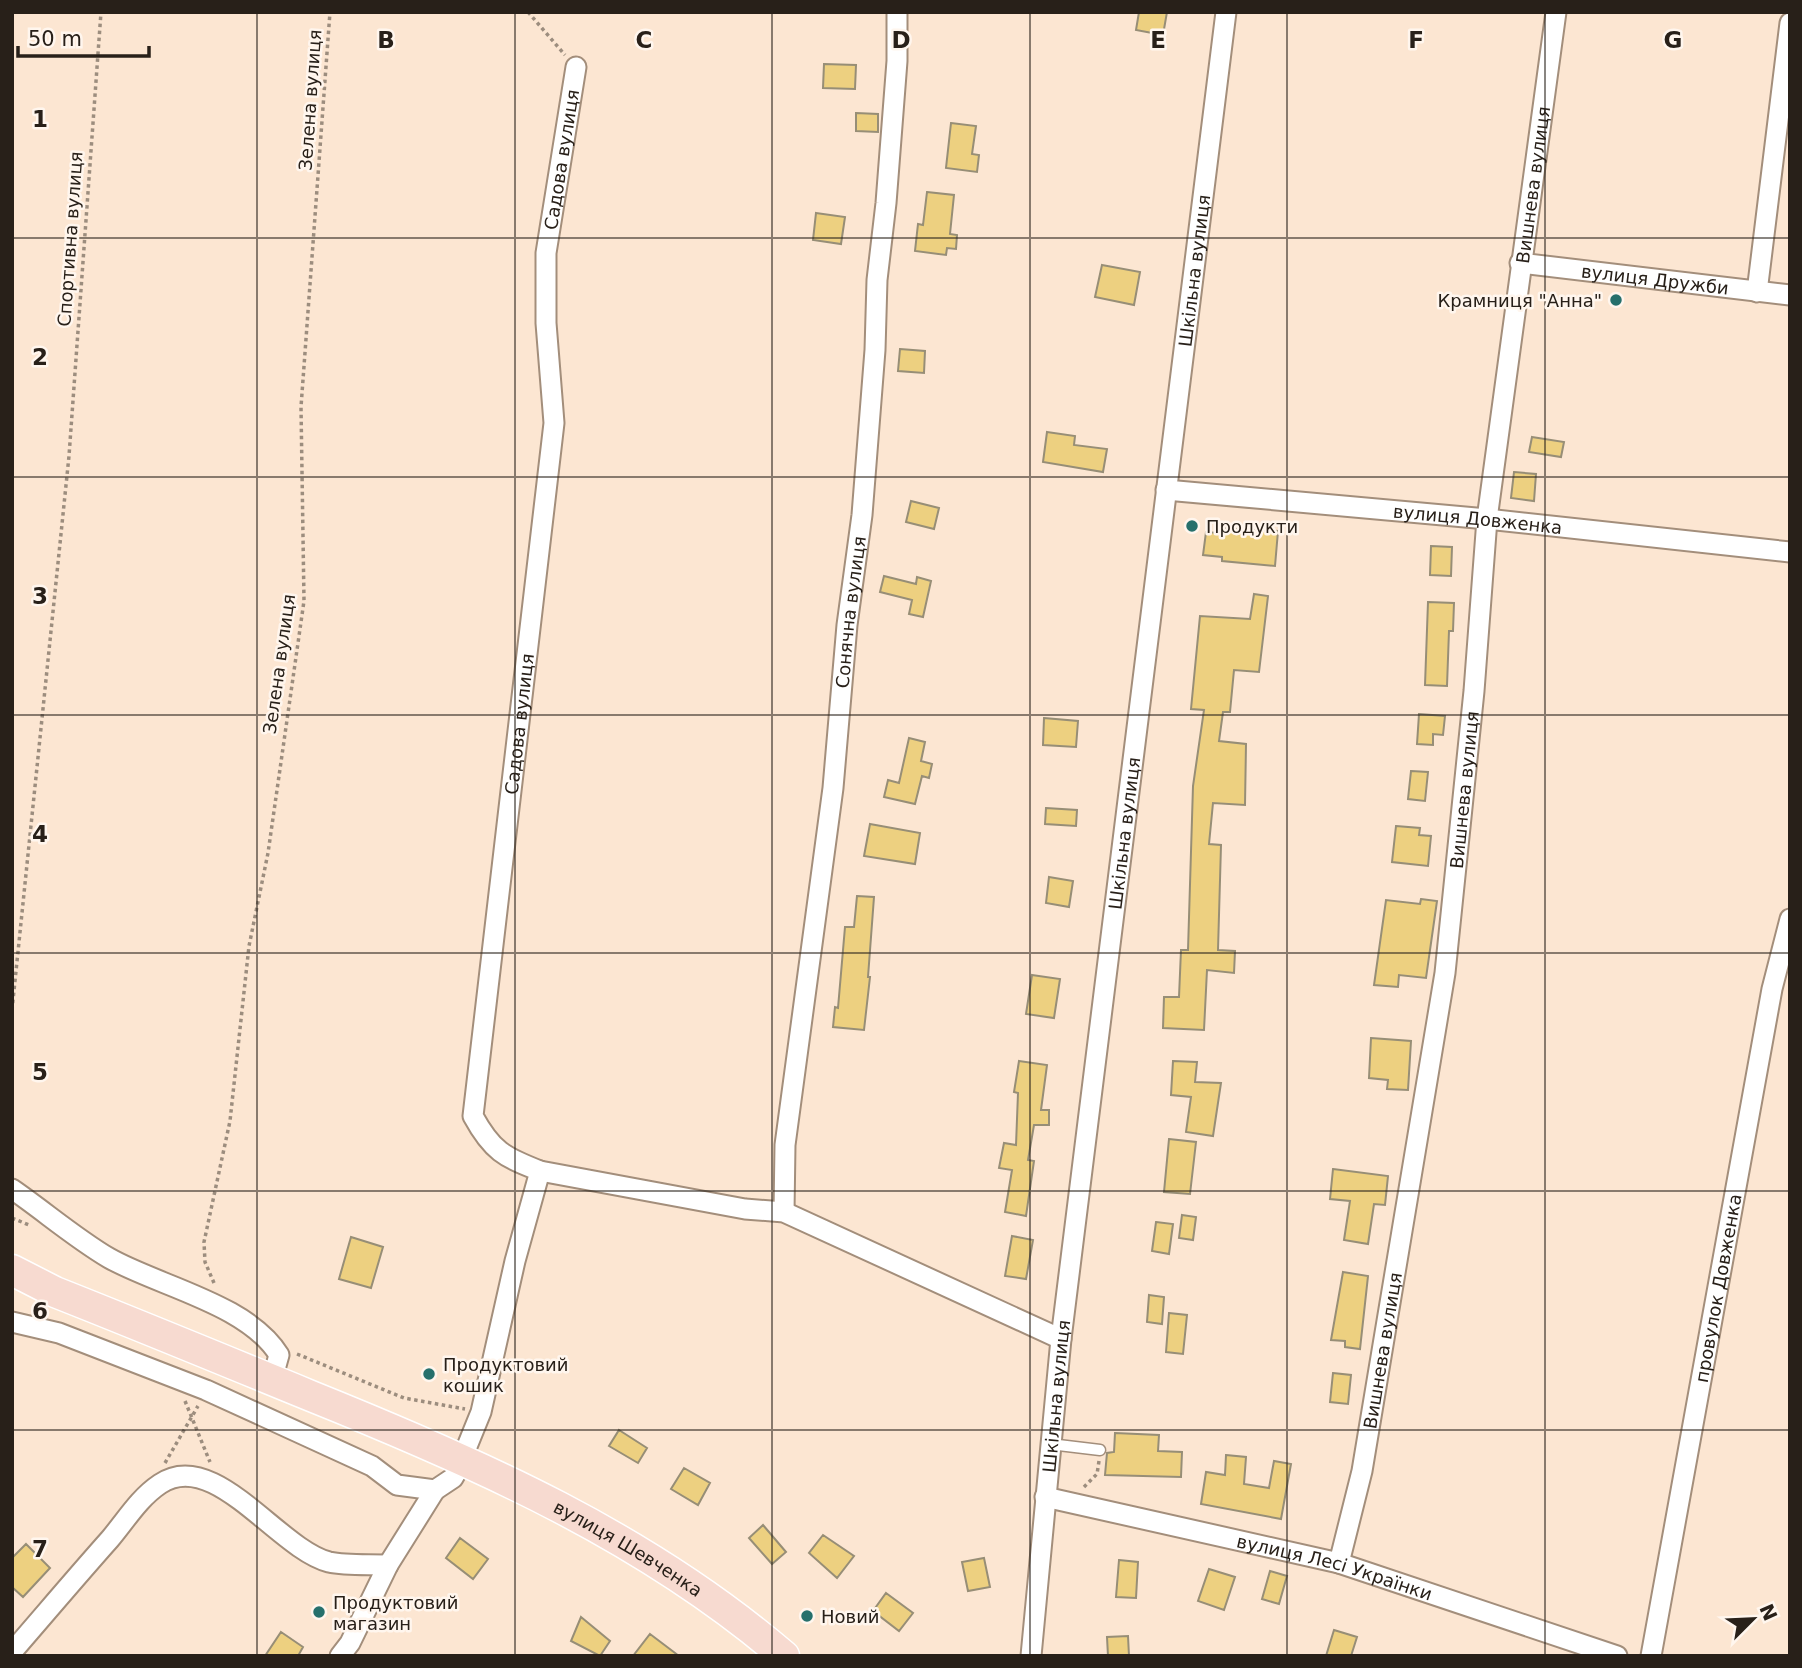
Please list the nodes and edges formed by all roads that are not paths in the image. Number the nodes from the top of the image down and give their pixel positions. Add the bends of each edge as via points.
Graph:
1 (897, 12) edge
2 (1226, 12) edge
3 (1556, 12) edge
4 (1790, 23) edge
5 (576, 67) road end
6 (1520, 263) junction
7 (1757, 292) junction
8 (1790, 295) edge
9 (1166, 490) junction
10 (1487, 520) junction
11 (1790, 552) edge
12 (1790, 919) edge
13 (540, 1171) junction
14 (12, 1189) edge
15 (785, 1212) junction
16 (12, 1270) edge
17 (12, 1322) edge
18 (1061, 1339) junction
19 (272, 1380) junction
20 (1050, 1444) junction
21 (1100, 1450) road end
22 (462, 1459) junction
23 (435, 1490) junction
24 (1045, 1497) junction
25 (1339, 1563) junction
26 (388, 1565) junction
27 (12, 1652) edge
28 (1595, 1652) edge
29 (340, 1656) edge
30 (784, 1656) edge
31 (1031, 1656) edge
32 (1617, 1656) edge
33 (1651, 1656) edge

1 - 15 street, Сонячна вулиця via 862,515 833,788 785,1145
2 - 9 street, Шкільна вулиця
3 - 6 street, Вишнева вулиця
4 - 7 street
5 - 13 street, Садова вулиця via 546,253 554,423 473,1116 486,1141 511,1159
6 - 7 street, вулиця Дружби
6 - 10 street, Вишнева вулиця
7 - 8 street, вулиця Дружби
9 - 10 street, вулиця Довженка
9 - 18 street, Шкільна вулиця
10 - 11 street, вулиця Довженка
10 - 25 street, Вишнева вулиця via 1445,973 1365,1458
12 - 33 street, провулок Довженка via 1772,989
13 - 15 street, Садова вулиця via 745,1209
13 - 22 street via 481,1412
14 - 19 street via 109,1258 227,1310 272,1344 279,1355
15 - 18 street
16 - 19 main road, вулиця Шевченка via 55,1292
17 - 23 street via 59,1333 206,1390 372,1466 397,1485
18 - 20 street, Шкільна вулиця
19 - 22 main road, вулиця Шевченка
20 - 21 lane
20 - 24 street, Шкільна вулиця
22 - 23 street via 453,1478
22 - 30 main road, вулиця Шевченка via 600,1526 662,1565
23 - 26 street
24 - 25 street, вулиця Лесі Українки
24 - 31 street, Шкільна вулиця
25 - 28 street, вулиця Лесі Українки
26 - 27 street via 328,1562 289,1540 213,1481 194,1475 176,1477 136,1504
26 - 29 street
28 - 32 street, вулиця Лесі Українки

